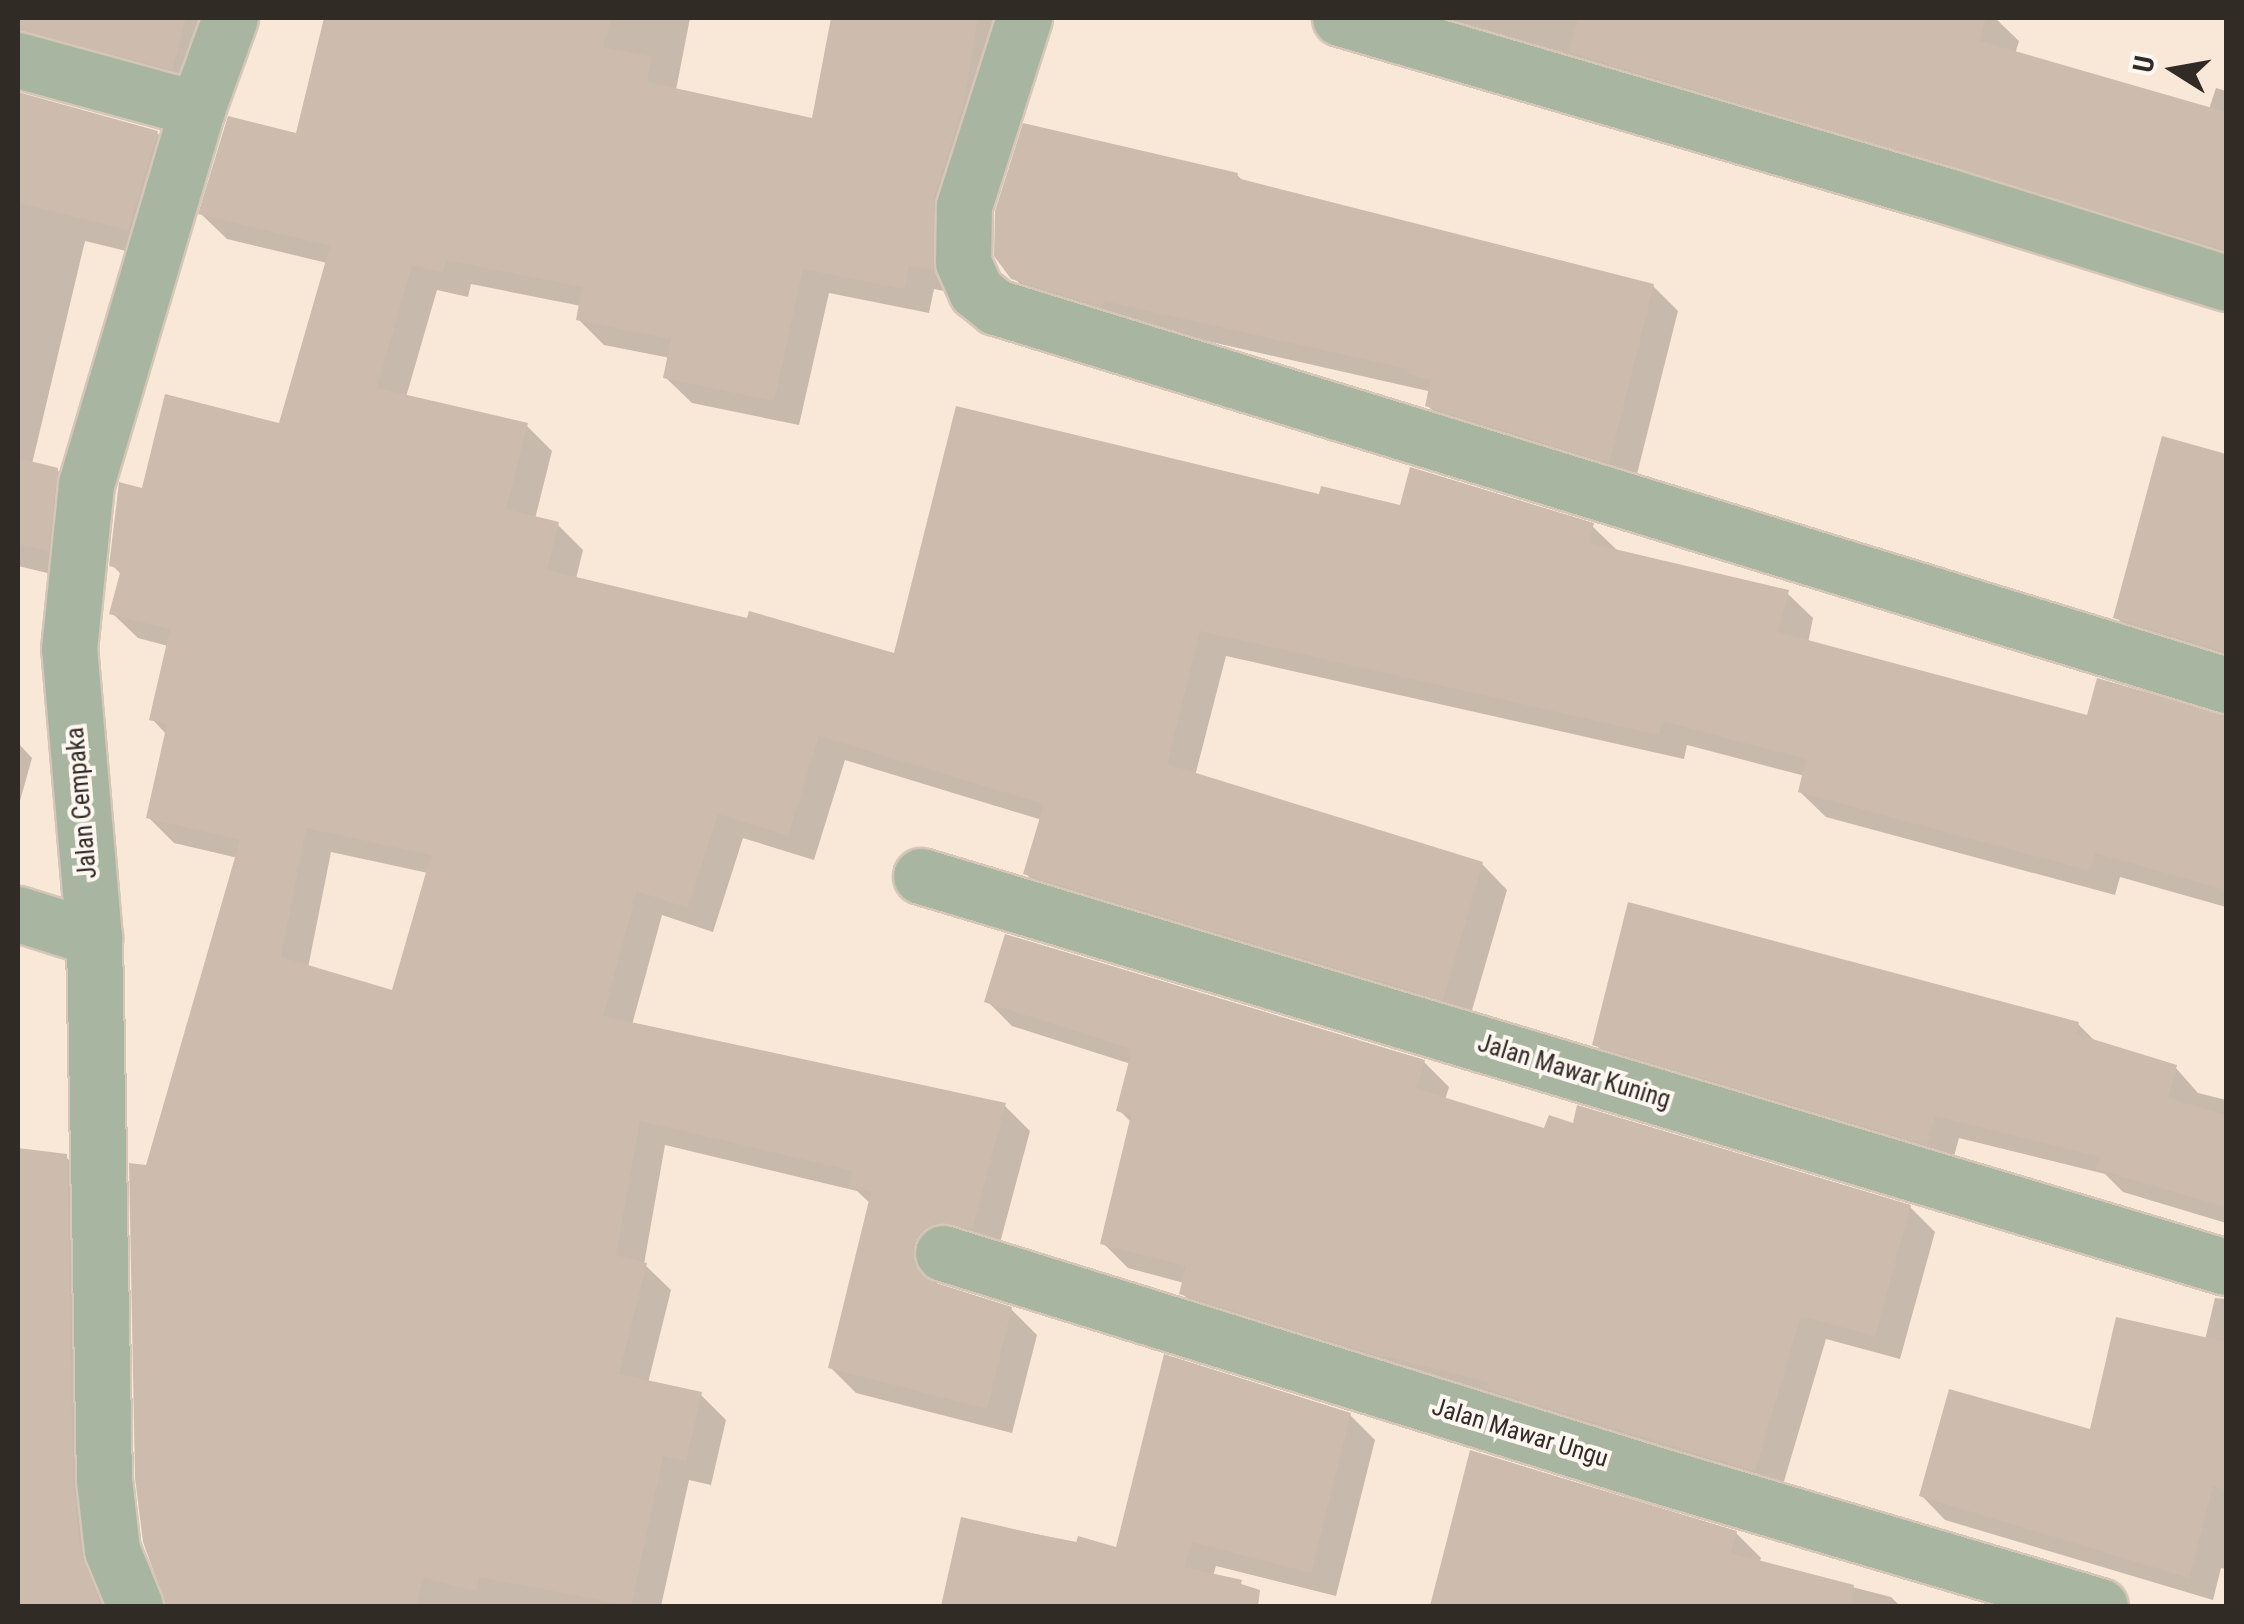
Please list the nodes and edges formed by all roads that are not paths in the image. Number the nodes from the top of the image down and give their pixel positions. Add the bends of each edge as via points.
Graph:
1 (230, 18) edge
2 (1024, 18) edge
3 (1340, 18) edge
4 (18, 60) edge
5 (197, 109) junction
6 (2226, 283) edge
7 (2226, 685) edge
8 (921, 876) dead end
9 (18, 914) edge
10 (94, 938) junction
11 (943, 1253) dead end
12 (2226, 1268) edge
13 (135, 1606) edge
14 (2100, 1606) edge

1 - 5 street, Jalan Cempaka
2 - 7 street via 964,206 963,262 976,291 996,307
3 - 6 street
4 - 5 street
5 - 10 street, Jalan Cempaka via 86,484 69,648
8 - 12 street, Jalan Mawar Kuning
9 - 10 street
10 - 13 street, Jalan Cempaka via 104,1480 112,1550
11 - 14 street, Jalan Mawar Ungu

